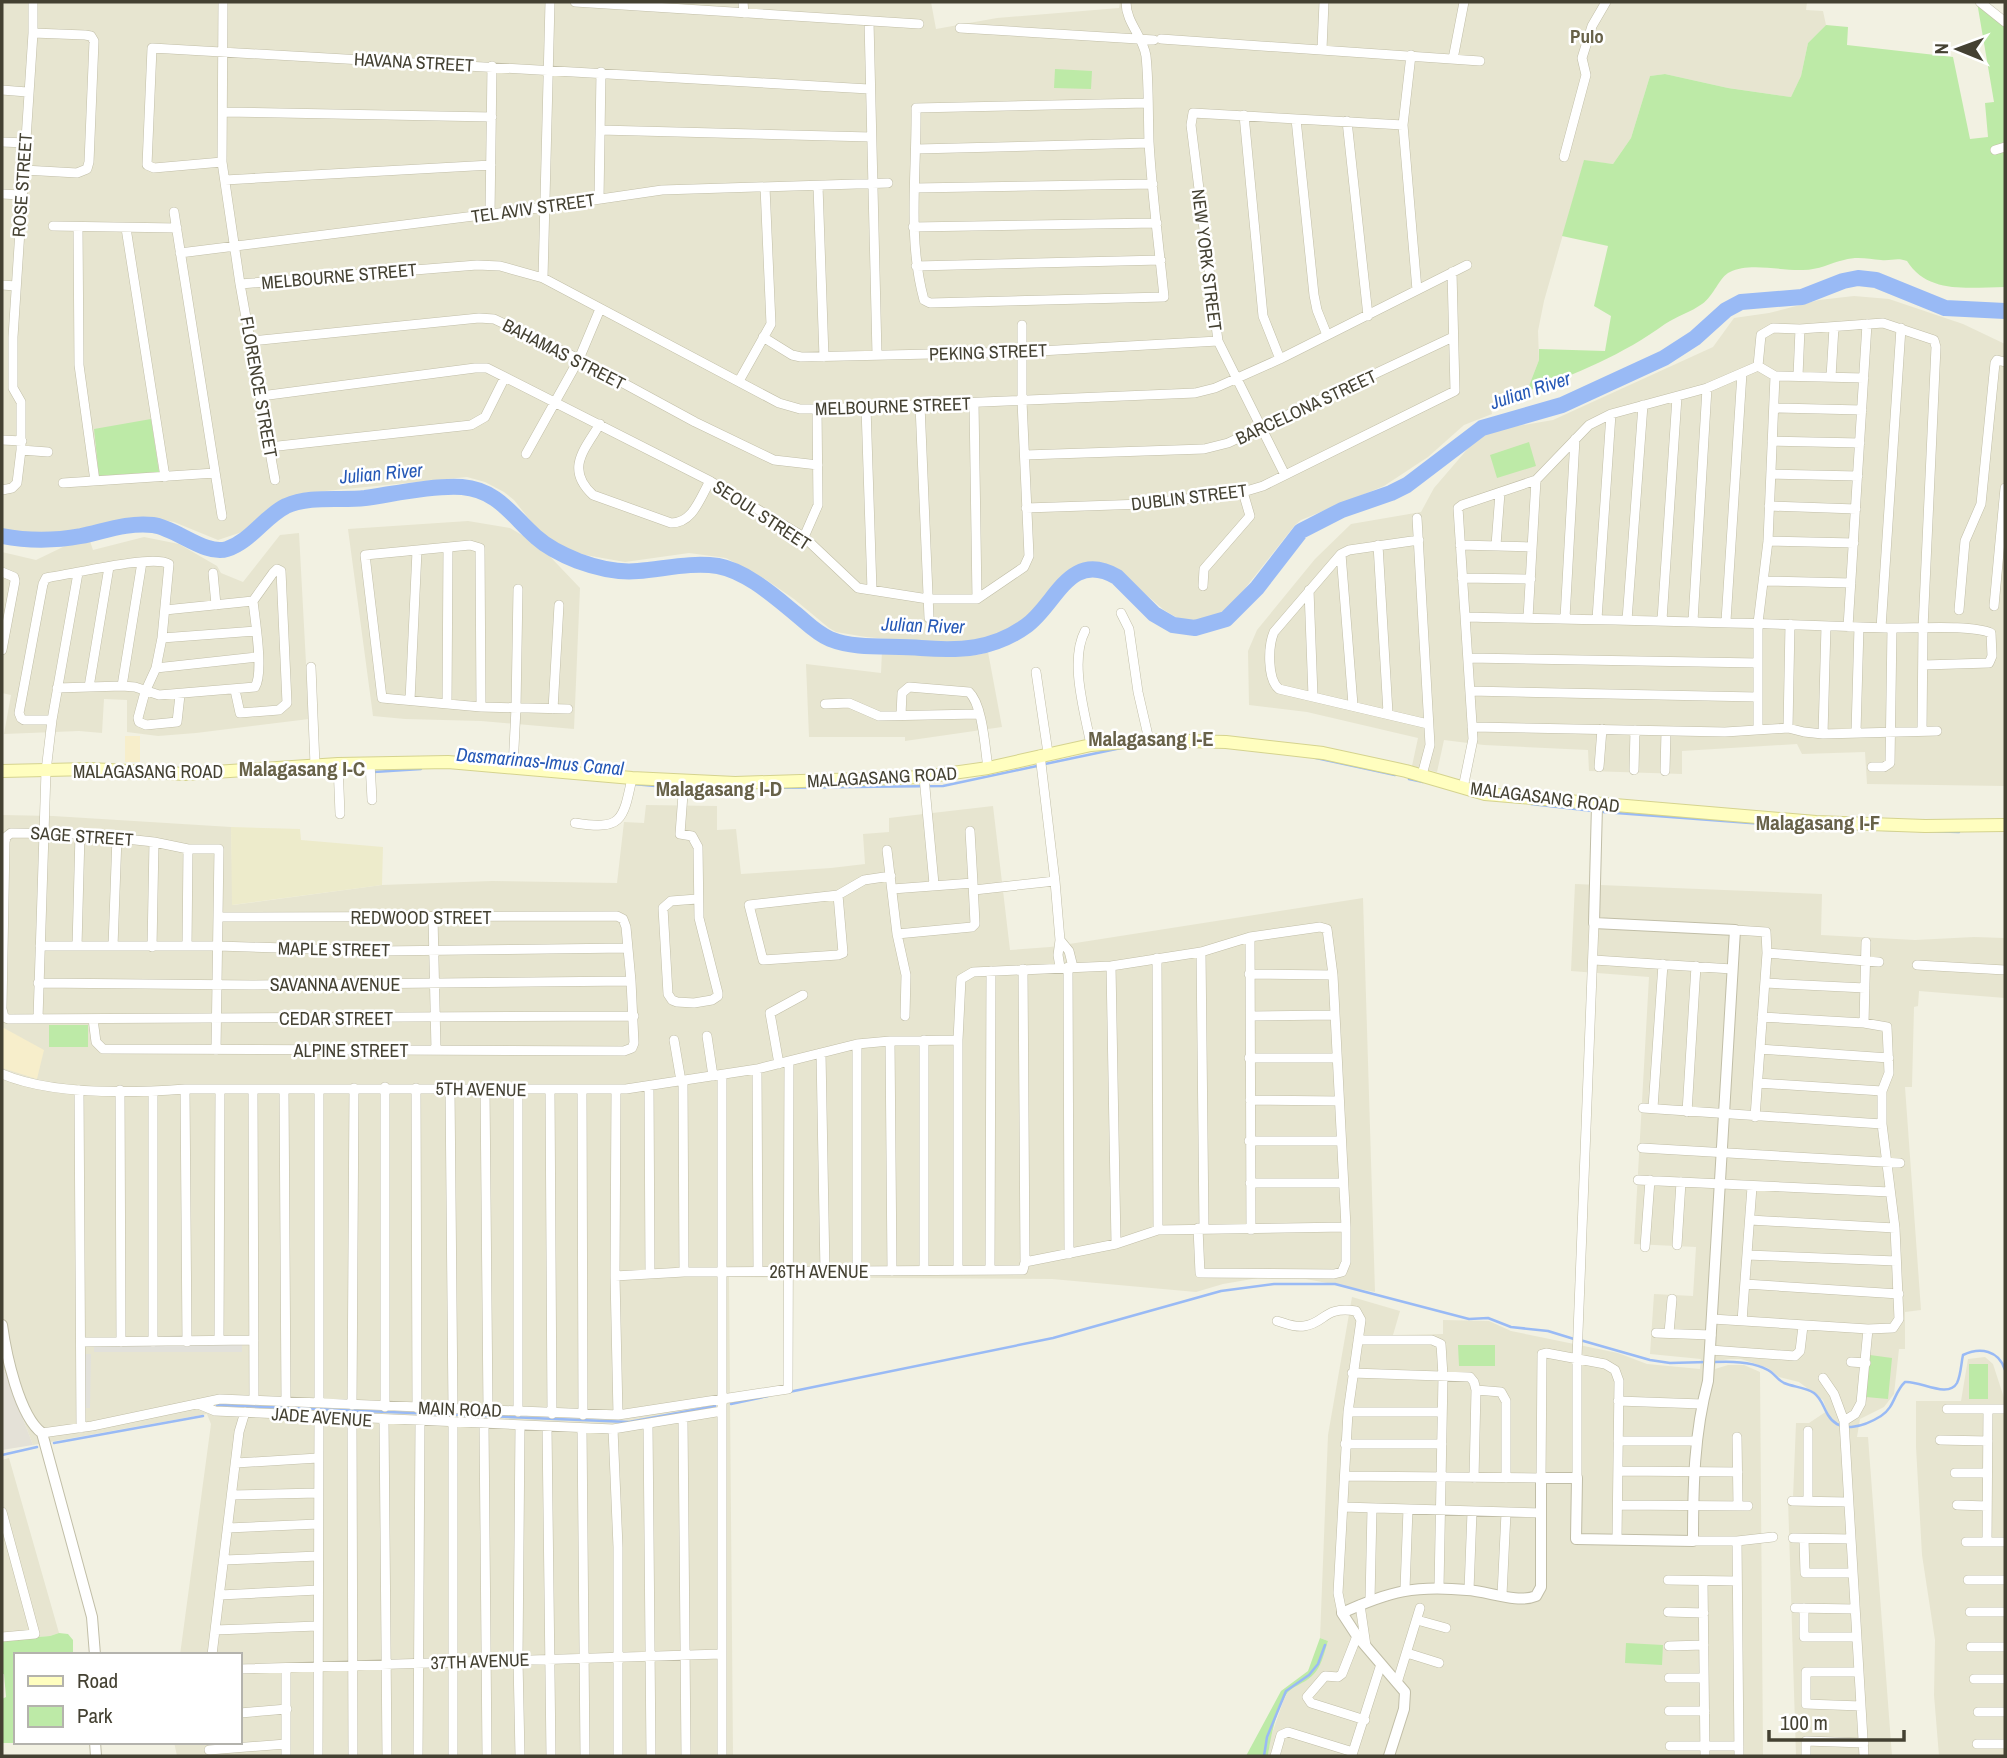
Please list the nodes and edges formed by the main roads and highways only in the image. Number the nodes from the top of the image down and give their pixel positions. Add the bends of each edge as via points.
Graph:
1 (2, 771) edge
2 (2005, 825) edge

1 - 2 main road, MALAGASANG ROAD via 185,774 448,762 735,783 925,777 1091,745 1226,741 1322,753 1485,793 1816,822

